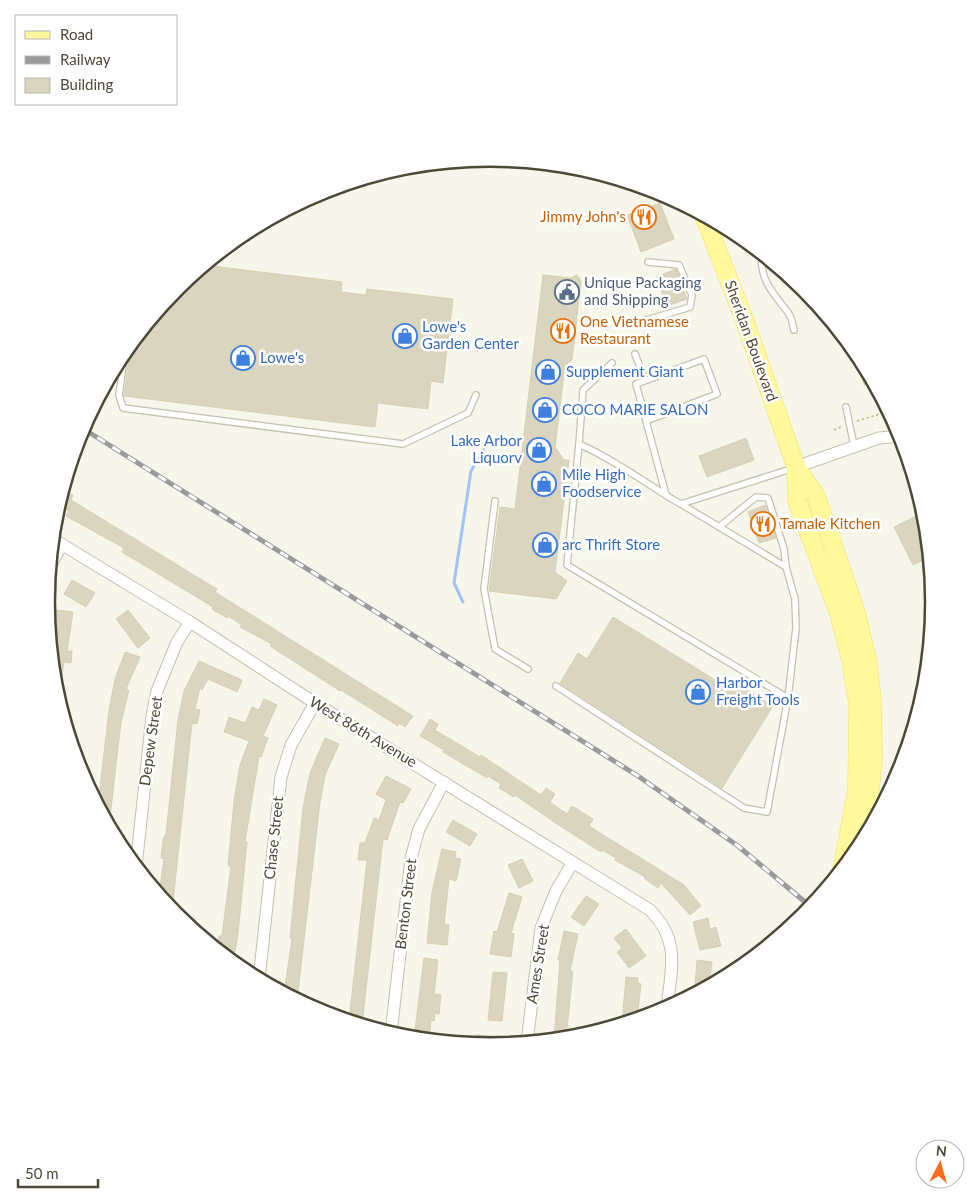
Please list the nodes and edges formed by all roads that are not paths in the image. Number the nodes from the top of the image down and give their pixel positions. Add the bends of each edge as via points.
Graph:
1 (707, 225) edge
2 (648, 262) dead end
3 (761, 262) edge
4 (640, 322) dead end
5 (794, 330) dead end
6 (635, 354) dead end
7 (612, 363) dead end
8 (123, 369) edge
9 (645, 380) junction
10 (476, 395) dead end
11 (846, 408) dead end
12 (646, 421) junction
13 (892, 437) edge
14 (579, 444) junction
15 (854, 446) junction
16 (796, 467) junction
17 (666, 495) junction
18 (495, 501) dead end
19 (681, 504) junction
20 (719, 527) junction
21 (59, 543) edge
22 (786, 567) junction
23 (190, 622) junction
24 (528, 670) dead end
25 (556, 686) dead end
26 (788, 698) junction
27 (316, 704) junction
28 (444, 782) junction
29 (866, 822) edge
30 (845, 854) edge
31 (137, 856) edge
32 (573, 862) junction
33 (260, 971) edge
34 (668, 999) edge
35 (392, 1026) edge
36 (528, 1035) edge

1 - 16 main road, Sheridan Boulevard
2 - 4 lane via 679,265 692,295 690,307
3 - 5 lane via 766,283 789,312
6 - 9 lane
7 - 14 lane via 584,390
8 - 10 lane via 119,395 124,408 404,444 468,413
9 - 12 lane via 636,384
9 - 12 lane via 687,368 704,359 717,394 666,410
11 - 15 lane
12 - 17 lane
13 - 15 street
14 - 17 lane via 603,455
14 - 26 lane via 567,564
15 - 16 street
16 - 19 lane
16 - 29 main road, Sheridan Boulevard via 816,496 855,609 868,664 873,760
16 - 30 main road, Sheridan Boulevard via 797,501 839,614 858,705 857,790
17 - 19 lane
18 - 24 lane via 484,589 495,649
19 - 20 lane
20 - 22 lane
20 - 22 lane via 756,497 768,498 784,549
21 - 23 street, West 86th Avenue
22 - 26 lane via 796,609
23 - 27 street, West 86th Avenue
23 - 31 street, Depew Street via 176,642 157,691
25 - 26 lane via 744,808 767,812
27 - 28 street, West 86th Avenue
27 - 33 street, Chase Street via 291,745 281,777
28 - 32 street, West 86th Avenue
28 - 35 street, Benton Street via 420,829 411,858
32 - 34 street, West 86th Avenue via 650,910 667,931 672,953
32 - 36 street, Ames Street via 556,891 541,928

